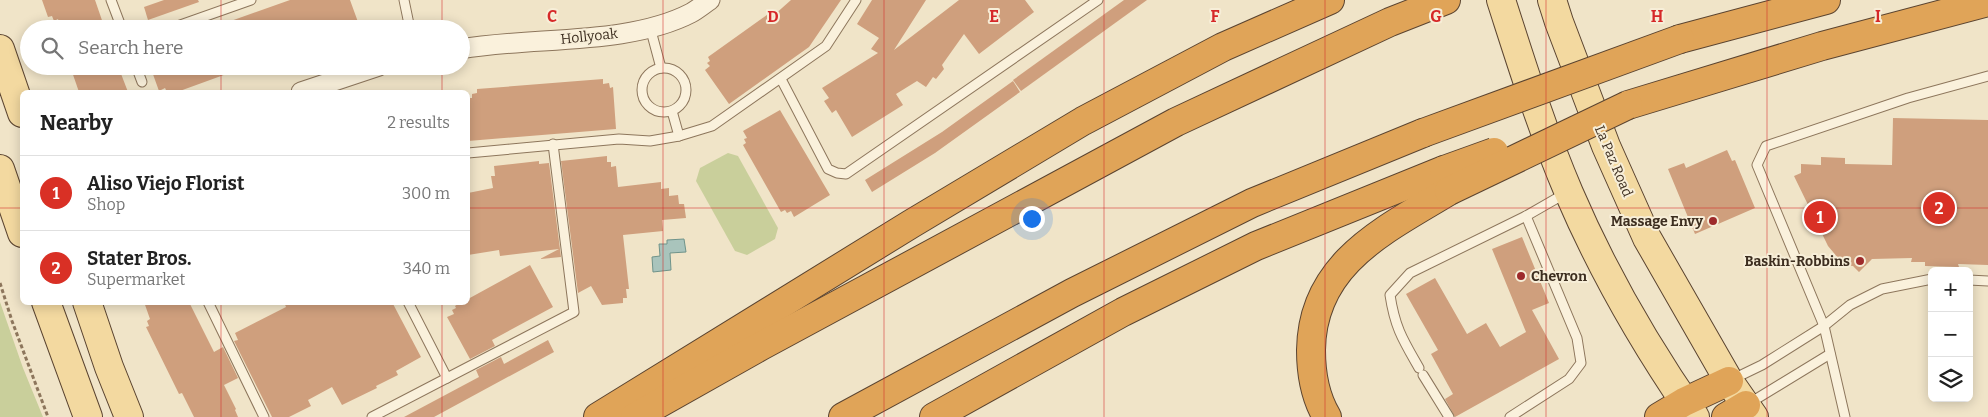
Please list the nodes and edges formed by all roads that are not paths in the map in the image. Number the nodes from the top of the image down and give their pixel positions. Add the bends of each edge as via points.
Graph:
1 (111, 0) edge
2 (251, 0) edge
3 (404, 0) edge
4 (710, 0) edge
5 (856, 0) edge
6 (1098, 0) edge
7 (1330, 0) edge
8 (1446, 0) edge
9 (1501, 0) edge
10 (1552, 0) edge
11 (1826, 0) edge
12 (1988, 2) edge
13 (119, 20) edge
14 (194, 20) edge
15 (408, 20) edge
16 (650, 28) junction
17 (470, 48) edge
18 (0, 49) edge
19 (661, 68) junction
20 (139, 75) edge
21 (352, 75) edge
22 (1988, 76) edge
23 (781, 79) junction
24 (142, 82) dead end
25 (307, 90) edge
26 (20, 107) edge
27 (672, 111) junction
28 (679, 136) junction
29 (553, 144) junction
30 (470, 152) edge
31 (1446, 180) junction
32 (10, 184) edge
33 (1569, 192) junction
34 (1526, 216) junction
35 (20, 225) edge
36 (1928, 280) edge
37 (1973, 280) edge
38 (1988, 281) edge
39 (47, 305) edge
40 (87, 305) edge
41 (209, 305) edge
42 (410, 305) edge
43 (1824, 326) junction
44 (1830, 354) junction
45 (447, 378) junction
46 (1728, 382) junction
47 (1689, 410) edge
48 (1742, 413) edge
49 (88, 417) edge
50 (129, 417) edge
51 (264, 417) edge
52 (372, 417) edge
53 (598, 417) edge
54 (635, 417) edge
55 (843, 417) edge
56 (934, 417) edge
57 (1327, 417) edge
58 (1449, 417) edge
59 (1510, 417) edge
60 (1659, 417) edge
61 (1845, 417) edge

1 - 13 lane
2 - 14 lane
3 - 15 lane
4 - 16 street, Hollyoak via 691,13
5 - 23 lane via 826,46
6 - 23 lane via 846,174 828,169
7 - 53 highway via 1223,47 1083,121
8 - 54 highway via 1390,22 1176,122 769,341
9 - 33 main road via 1538,115
10 - 46 main road, La Paz Road via 1606,146 1647,238
11 - 55 highway, bridge via 1680,39 1423,133 1252,203 1072,293
12 - 31 highway, bridge via 1822,46 1628,105
16 - 17 street, Hollyoak via 609,35
16 - 19 lane
18 - 26 main road
19 - 27 lane via 675,70 687,88 683,102
19 - 27 lane via 648,75 642,88 643,96 651,108
20 - 24 lane
21 - 25 street
22 - 43 lane via 1908,98 1766,146 1757,165
23 - 28 lane via 712,126
27 - 28 lane
28 - 29 lane via 650,141 619,139
29 - 30 lane
29 - 45 lane via 574,312
31 - 56 highway via 1256,246 1123,312
31 - 57 highway via 1354,253 1325,293 1316,316 1311,365
32 - 35 main road
33 - 34 lane
33 - 47 main road via 1626,305
34 - 58 lane via 1410,273 1390,295 1398,331
34 - 59 lane via 1577,338 1581,363 1569,379
36 - 43 lane via 1882,289 1850,306
37 - 38 lane
39 - 49 main road
40 - 50 main road
41 - 51 lane
42 - 45 lane
43 - 44 lane
43 - 46 lane
44 - 48 lane
44 - 61 lane
45 - 52 lane
46 - 47 highway
46 - 48 main road, La Paz Road
47 - 60 highway

